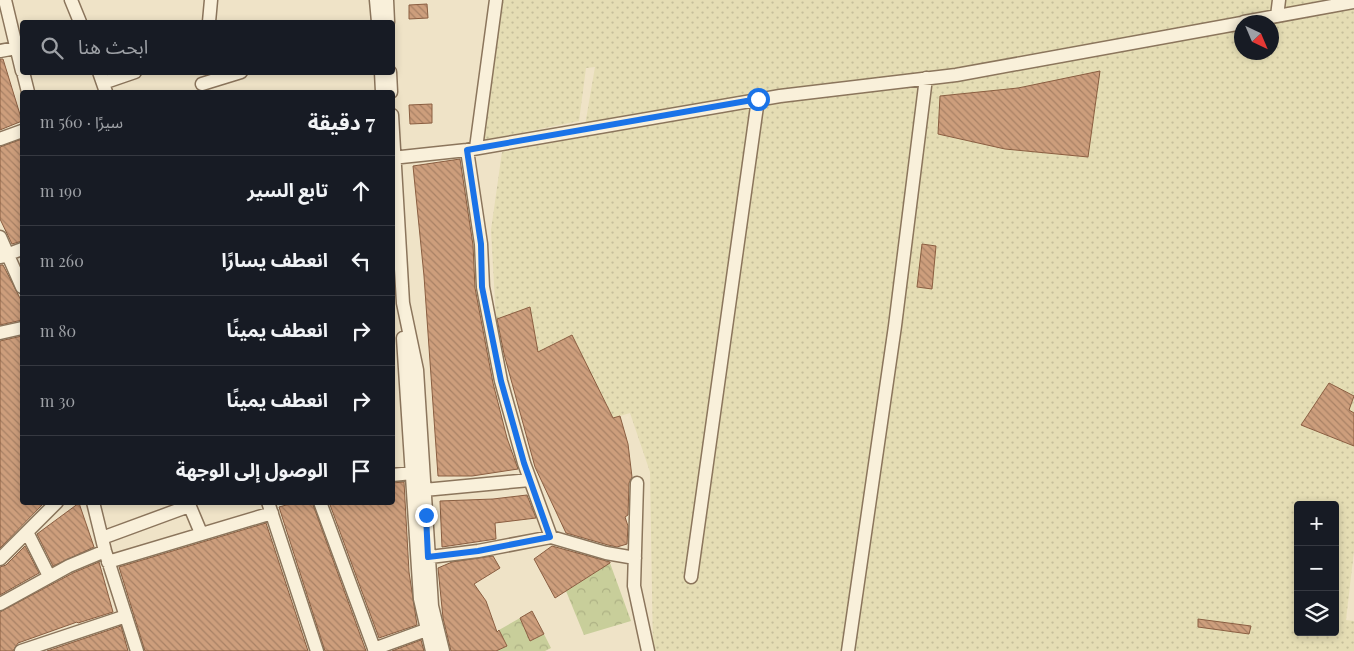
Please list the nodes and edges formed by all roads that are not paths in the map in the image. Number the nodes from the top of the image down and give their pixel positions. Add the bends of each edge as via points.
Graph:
1 (5, 0) edge
2 (71, 0) edge
3 (211, 0) edge
4 (376, 0) edge
5 (387, 0) edge
6 (496, 0) edge
7 (1279, 0) edge
8 (1354, 2) edge
9 (1276, 15) edge
10 (1279, 15) edge
11 (79, 20) edge
12 (209, 20) edge
13 (378, 20) edge
14 (388, 20) edge
15 (1234, 25) edge
16 (0, 51) edge
17 (19, 51) edge
18 (24, 75) edge
19 (126, 75) edge
20 (230, 75) edge
21 (381, 75) edge
22 (390, 75) edge
23 (926, 78) junction
24 (102, 83) edge
25 (202, 83) edge
26 (28, 90) edge
27 (382, 90) edge
28 (391, 90) edge
29 (758, 99) junction
30 (20, 132) edge
31 (0, 139) edge
32 (471, 149) junction
33 (395, 158) edge
34 (395, 174) edge
35 (0, 237) edge
36 (20, 250) edge
37 (4, 256) edge
38 (395, 266) edge
39 (20, 284) edge
40 (20, 328) edge
41 (0, 333) edge
42 (404, 358) junction
43 (395, 362) edge
44 (412, 473) junction
45 (395, 475) edge
46 (530, 480) junction
47 (637, 483) dead end
48 (424, 490) junction
49 (54, 505) edge
50 (93, 505) edge
51 (186, 505) edge
52 (189, 505) edge
53 (321, 505) edge
54 (273, 506) edge
55 (27, 532) junction
56 (201, 533) junction
57 (550, 537) junction
58 (102, 538) junction
59 (107, 556) junction
60 (423, 558) junction
61 (635, 558) junction
62 (0, 559) edge
63 (49, 576) junction
64 (691, 577) dead end
65 (0, 604) edge
66 (126, 616) junction
67 (426, 630) junction
68 (374, 650) edge
69 (21, 651) edge
70 (137, 651) edge
71 (317, 651) edge
72 (432, 651) edge
73 (443, 651) edge
74 (648, 651) edge
75 (848, 651) edge

1 - 17 street
2 - 11 street
3 - 12 street
4 - 13 street
5 - 14 street
6 - 32 street
7 - 9 street
8 - 10 street
15 - 23 street via 1052,59
16 - 17 street
18 - 26 street
19 - 24 street
20 - 25 street
21 - 27 street
22 - 28 street
23 - 29 street
23 - 75 street via 895,326
29 - 32 street
29 - 64 street
30 - 31 street
32 - 33 street
32 - 46 street via 482,287 508,408
34 - 48 street via 403,303 416,370
35 - 37 street
36 - 37 street
37 - 39 street
38 - 42 street
40 - 41 street
42 - 43 street
42 - 44 street
44 - 45 street
44 - 60 street
46 - 48 street
46 - 57 street
47 - 61 street
48 - 60 street
49 - 55 street
50 - 58 street
51 - 58 street
52 - 56 street
53 - 68 street
54 - 56 street
54 - 71 street
55 - 62 street
55 - 63 street
56 - 59 street
57 - 60 street
57 - 61 street via 606,554
58 - 59 street
59 - 63 street
59 - 66 street
60 - 67 street via 420,599
60 - 73 street
61 - 74 street via 636,604
63 - 65 street
66 - 69 street
66 - 70 street
67 - 68 street
67 - 72 street

